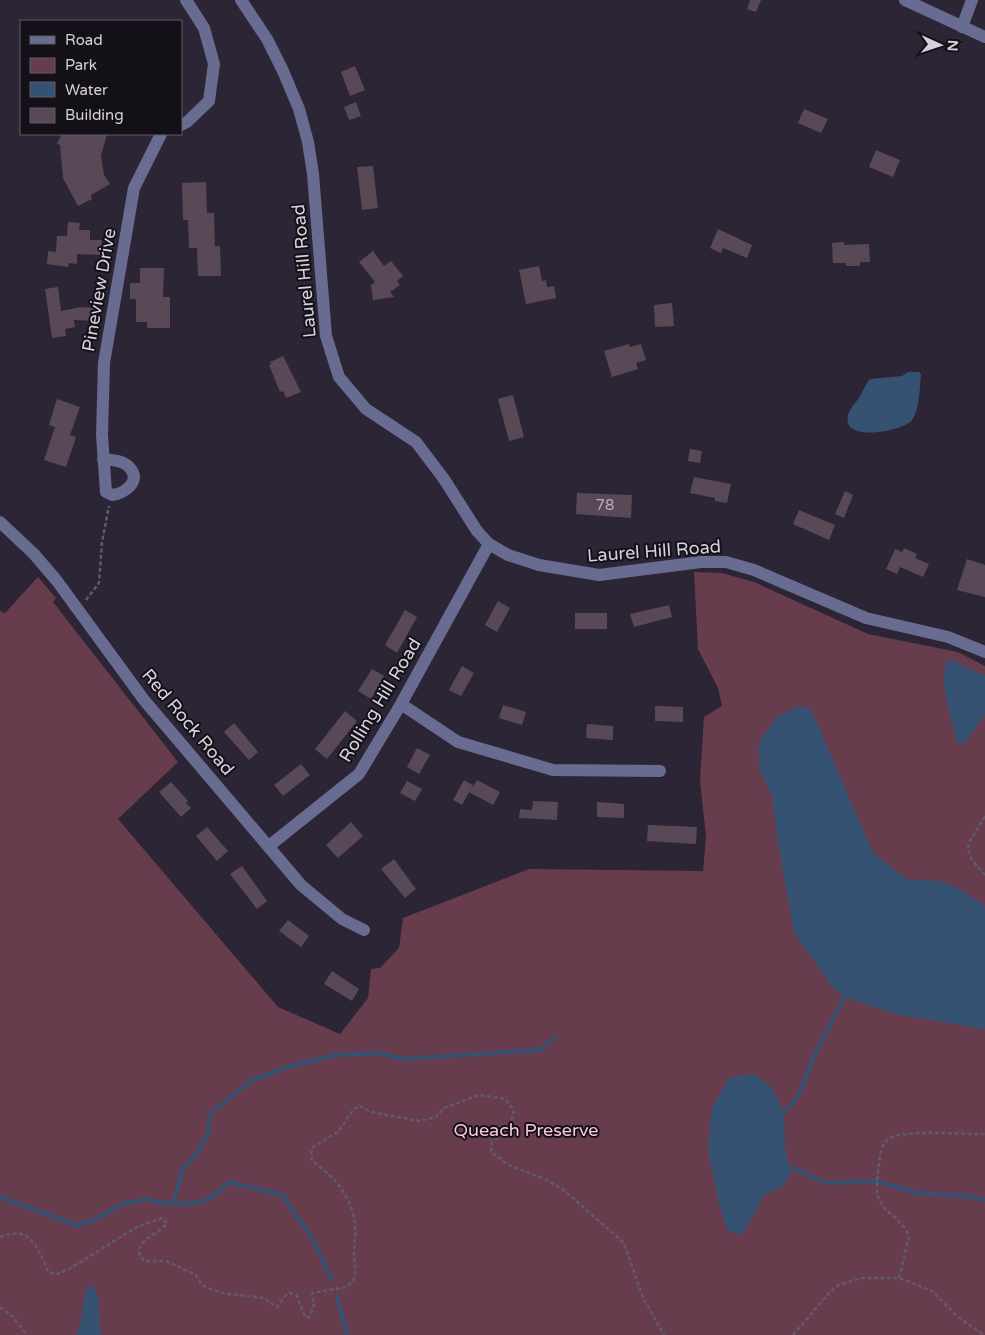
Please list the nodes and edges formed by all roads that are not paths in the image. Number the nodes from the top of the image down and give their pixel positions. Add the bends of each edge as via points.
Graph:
1 (186, 0) edge
2 (241, 0) edge
3 (905, 0) edge
4 (972, 0) edge
5 (962, 27) junction
6 (985, 37) edge
7 (182, 124) edge
8 (160, 135) edge
9 (103, 459) junction
10 (0, 522) edge
11 (489, 544) junction
12 (985, 652) edge
13 (400, 704) junction
14 (660, 770) dead end
15 (269, 846) junction
16 (364, 930) dead end

1 - 7 street via 204,28 214,64 210,101
2 - 11 street, Laurel Hill Road via 267,39 283,72 299,109 308,142 326,336 339,377 366,409 416,442
3 - 5 street
4 - 5 street
5 - 6 street
8 - 9 street, Pineview Drive via 134,188 104,363
9 - 9 street, Pineview Drive via 106,492 112,495 126,492 132,485 130,468 123,463
10 - 15 street, Red Rock Road via 34,554 144,700
11 - 12 street, Laurel Hill Road via 508,555 539,565 599,575 701,562 726,562 754,570 866,618 948,637
11 - 13 street, Rolling Hill Road
13 - 14 street via 458,742 553,770
13 - 15 street, Rolling Hill Road via 359,774
15 - 16 street, Red Rock Road via 301,885 342,919

